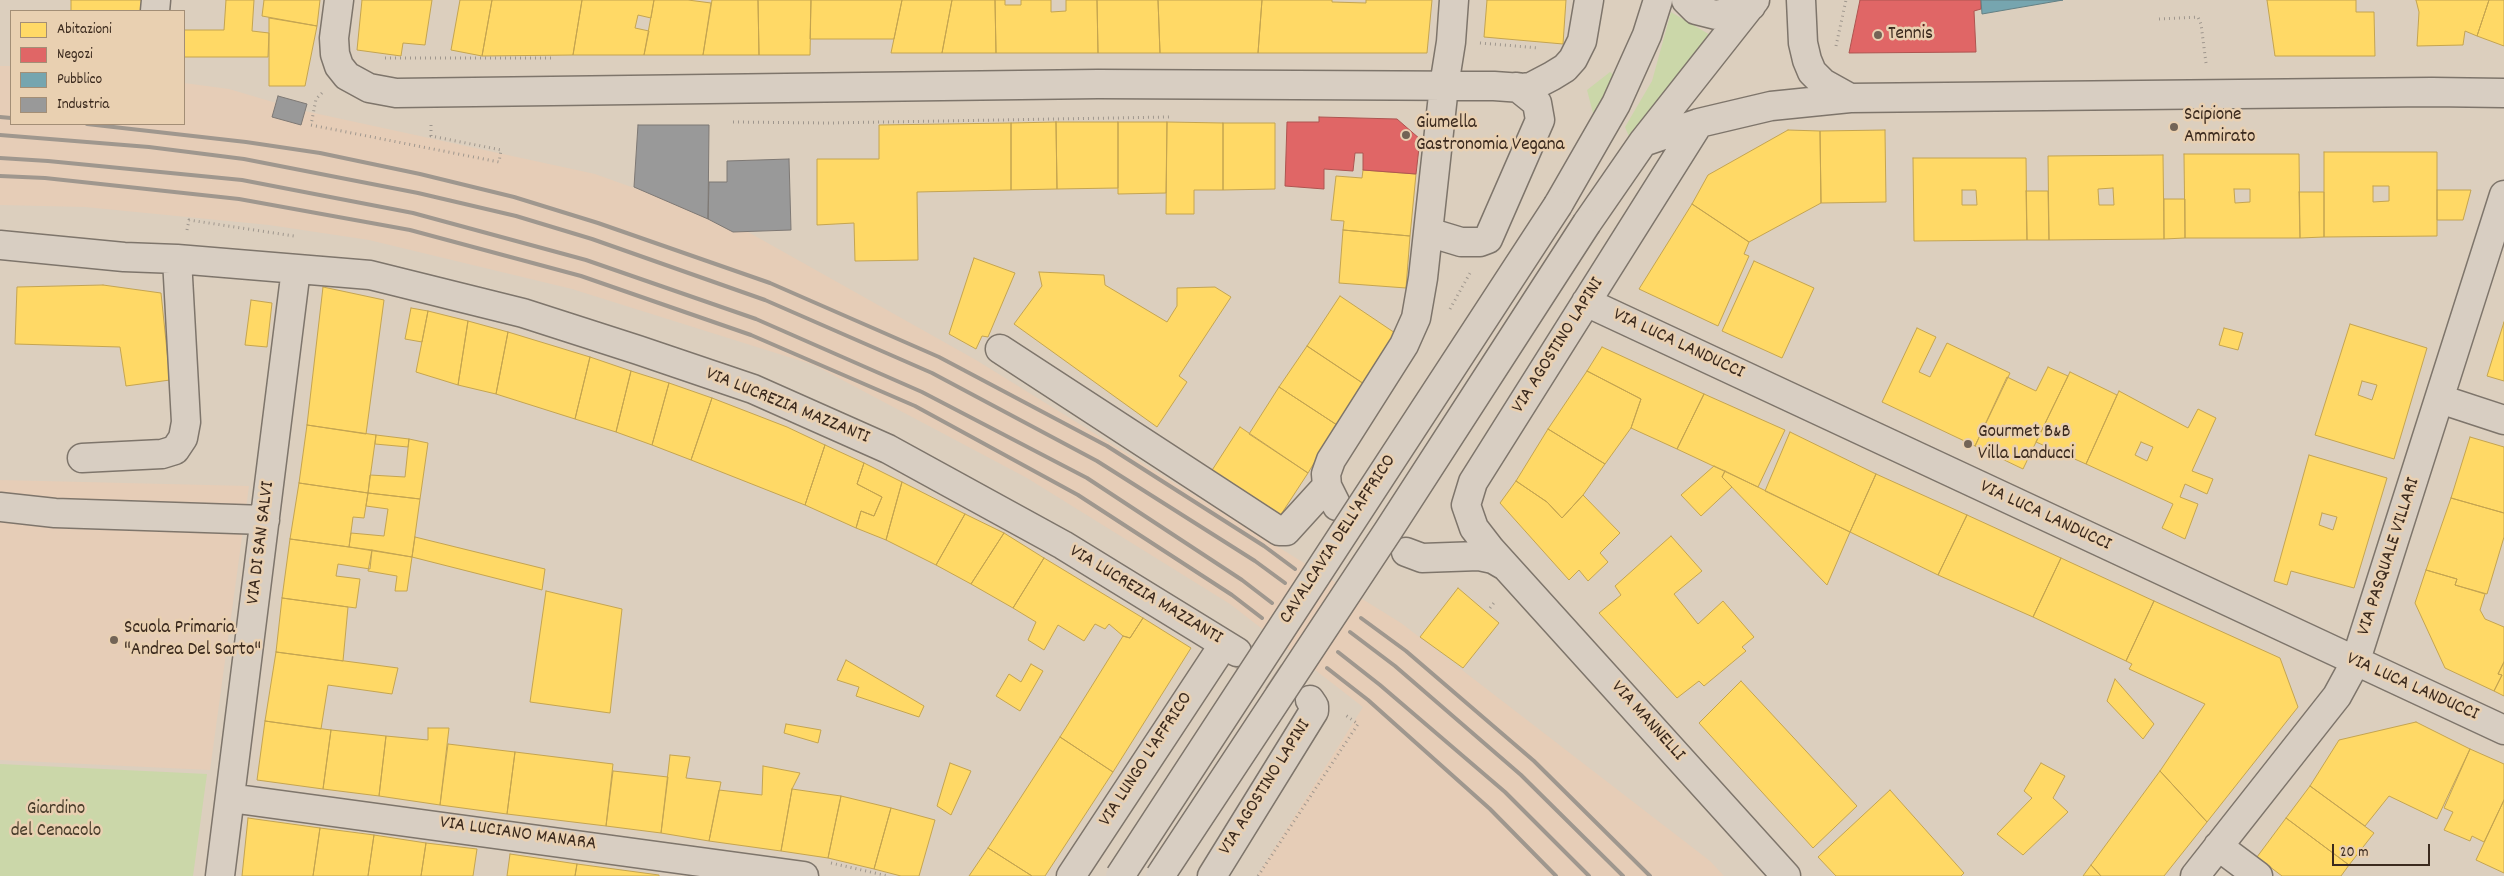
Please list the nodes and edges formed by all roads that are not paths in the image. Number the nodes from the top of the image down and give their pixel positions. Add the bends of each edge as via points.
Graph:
1 (339, 0) edge
2 (1454, 0) edge
3 (1589, 0) edge
4 (1637, 0) edge
5 (1658, 0) edge
6 (1686, 0) edge
7 (1801, 0) edge
8 (1753, 3) edge
9 (1628, 80) junction
10 (1444, 86) junction
11 (1519, 88) junction
12 (2504, 93) edge
13 (1850, 98) junction
14 (1699, 123) junction
15 (1643, 142) junction
16 (2504, 195) edge
17 (1428, 232) junction
18 (0, 245) edge
19 (177, 259) junction
20 (296, 269) junction
21 (1586, 302) junction
22 (1000, 349) dead end
23 (2440, 399) junction
24 (2504, 420) edge
25 (82, 458) dead end
26 (0, 507) edge
27 (264, 520) junction
28 (1406, 552) tunnel mouth
29 (1509, 569) junction
30 (1230, 648) joint
31 (2355, 663) junction
32 (1310, 700) dead end
33 (2504, 730) edge
34 (230, 798) junction
35 (2218, 846) junction
36 (220, 876) edge
37 (804, 876) edge
38 (1071, 876) edge
39 (1120, 876) edge
40 (1160, 876) edge
41 (1212, 876) edge
42 (1786, 876) edge
43 (2194, 876) edge
44 (2258, 876) edge

1 - 10 street via 334,44 336,60 344,72 369,88 396,93 1098,84
2 - 10 street via 1452,42
3 - 11 street via 1582,41 1573,59 1552,76
4 - 9 street
5 - 9 street
6 - 8 street via 1696,10 1716,15 1740,10
7 - 13 street via 1803,44 1812,72 1823,83
8 - 15 street, CAVALCAVIA DELL'AFFRICO
9 - 39 street, CAVALCAVIA DELL'AFFRICO, bridge via 1604,128 1558,205
10 - 11 street
10 - 17 street
11 - 17 street via 1538,103 1540,120 1488,239 1461,242
12 - 13 street
13 - 14 street via 1771,106
14 - 15 street
14 - 21 street, VIA AGOSTINO LAPINI
15 - 40 street, CAVALCAVIA DELL'AFFRICO, bridge
16 - 23 street, VIA PASQUALE VILLARI
17 - 22 street via 1416,318 1409,334 1331,460 1326,474 1332,496 1286,531 1279,532
18 - 19 street, VIA LUCREZIA MAZZANTI
19 - 20 street, VIA LUCREZIA MAZZANTI
19 - 25 street via 186,422 183,438 175,450 162,454
20 - 27 street, VIA DI SAN SALVI
20 - 30 street, VIA LUCREZIA MAZZANTI via 370,275 523,313 753,389 888,449 1063,545
21 - 29 street, VIA AGOSTINO LAPINI via 1473,482 1467,497 1467,514 1474,528
21 - 31 street, VIA LUCA LANDUCCI
23 - 24 street
23 - 31 street, VIA PASQUALE VILLARI
26 - 27 street via 54,513
27 - 34 street, VIA DI SAN SALVI
28 - 29 street via 1422,558 1486,557
29 - 42 street, VIA MANNELLI
30 - 38 street, VIA LUNGO L'AFFRICO
31 - 33 street, VIA LUCA LANDUCCI
31 - 35 street, VIA PASQUALE VILLARI via 2337,696
32 - 41 street, VIA AGOSTINO LAPINI via 1314,711
34 - 36 street, VIA DI SAN SALVI
34 - 37 street, VIA LUCIANO MANARA
35 - 43 street, VIA PASQUALE VILLARI
35 - 44 street

